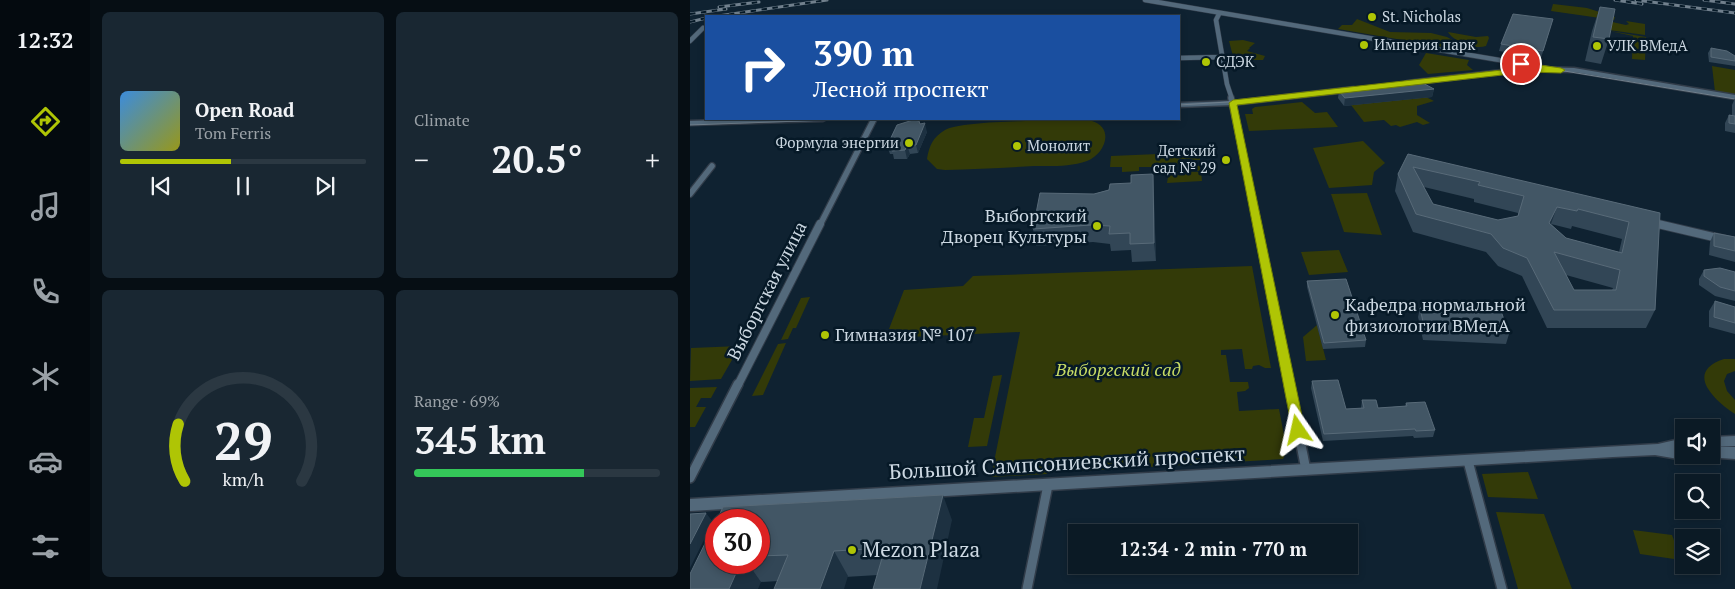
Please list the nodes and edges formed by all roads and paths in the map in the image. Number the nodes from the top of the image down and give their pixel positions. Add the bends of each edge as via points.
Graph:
1 (1145, 0) edge
2 (1219, 14) junction
3 (703, 28) dead end
4 (690, 41) edge
5 (1223, 57) junction
6 (1180, 58) edge
7 (1503, 61) junction
8 (1561, 70) junction
9 (1508, 72) junction
10 (1396, 84) edge
11 (1363, 88) edge
12 (1735, 97) edge
13 (1735, 102) edge
14 (1233, 103) junction
15 (1180, 106) edge
16 (790, 120) edge
17 (873, 120) edge
18 (690, 123) edge
19 (712, 166) dead end
20 (690, 194) edge
21 (1643, 220) edge
22 (1735, 242) edge
23 (1720, 443) edge
24 (1733, 444) edge
25 (1675, 445) edge
26 (1655, 449) junction
27 (1720, 450) edge
28 (1675, 452) edge
29 (1468, 461) junction
30 (1306, 470) junction
31 (690, 478) edge
32 (1048, 485) junction
33 (690, 505) edge
34 (1027, 589) edge
35 (1502, 589) edge

1 - 2 street
2 - 5 street via 1216,20
2 - 7 street
3 - 4 street
5 - 6 street
5 - 14 street
7 - 8 street
7 - 9 street via 1510,67
8 - 9 main road
8 - 12 main road
8 - 13 main road via 1573,75
9 - 10 main road
11 - 14 main road
14 - 15 main road
14 - 30 street
16 - 18 main road
17 - 31 street, Выборгская улица
19 - 20 street
21 - 22 street
23 - 24 main road
24 - 27 main road
25 - 26 main road, Большой Сампсониевский проспект
26 - 28 main road, Большой Сампсониевский проспект
26 - 29 main road, Большой Сампсониевский проспект
29 - 30 main road, Большой Сампсониевский проспект
29 - 35 street
30 - 32 main road, Большой Сампсониевский проспект
32 - 33 main road, Большой Сампсониевский проспект
32 - 34 street

